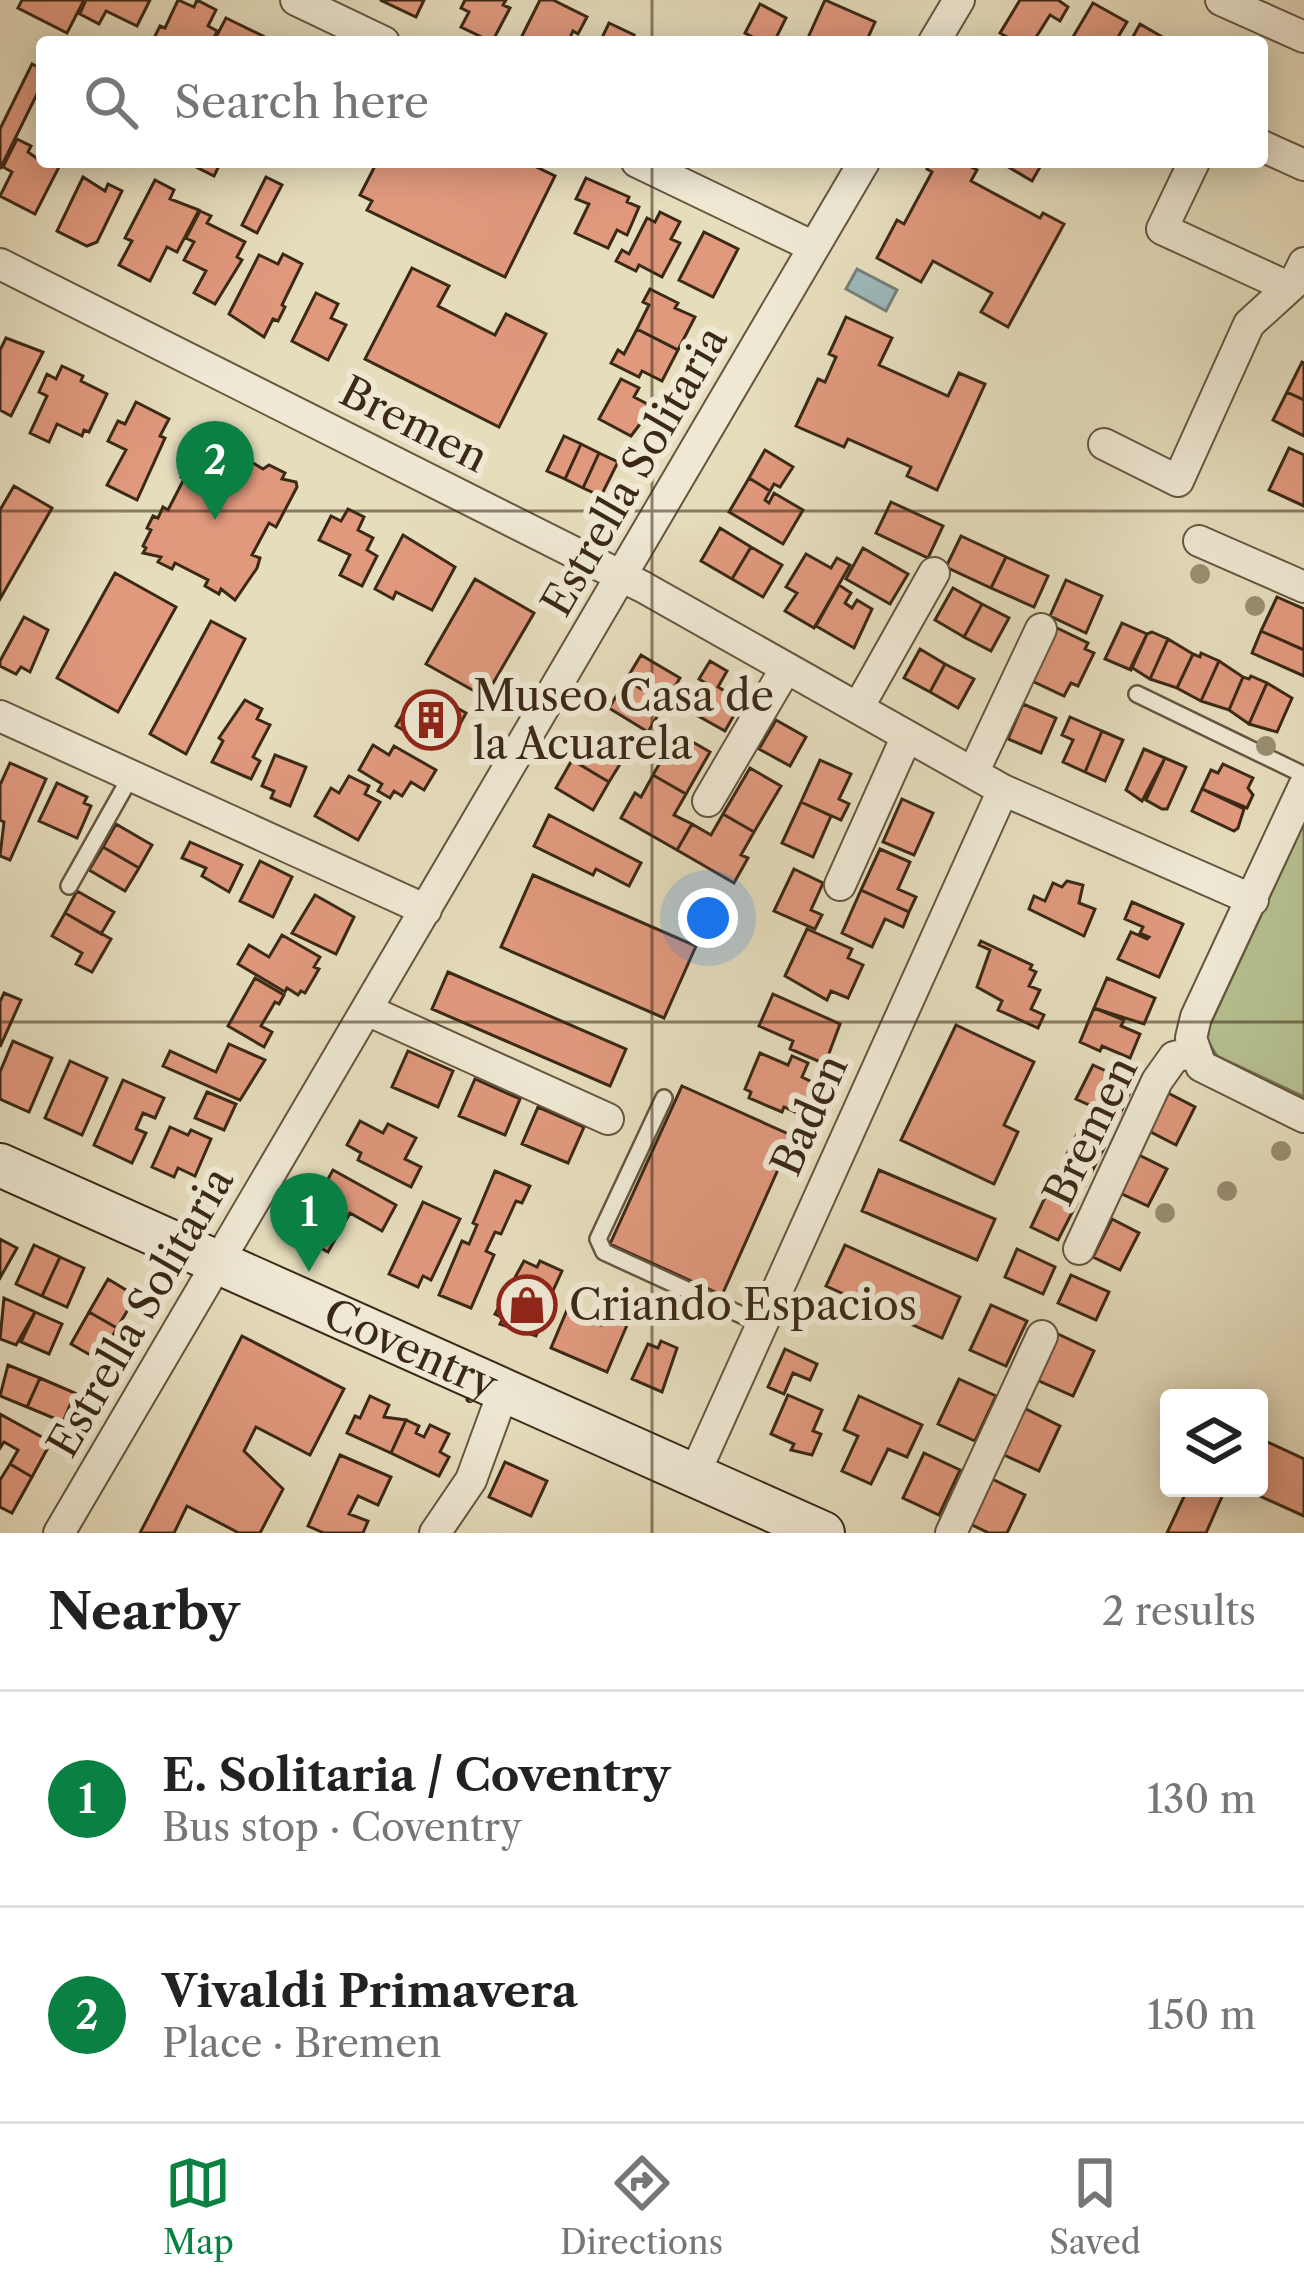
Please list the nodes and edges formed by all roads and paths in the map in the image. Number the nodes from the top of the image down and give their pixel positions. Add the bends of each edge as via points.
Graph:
1 (296, 0) edge
2 (959, 0) edge
3 (1236, 3) edge
4 (371, 36) edge
5 (938, 36) edge
6 (1304, 37) edge
7 (1268, 149) edge
8 (1304, 165) edge
9 (649, 168) edge
10 (860, 168) edge
11 (1191, 168) edge
12 (814, 247) junction
13 (0, 264) edge
14 (1296, 275) edge
15 (1104, 444) dead end
16 (1199, 541) dead end
17 (934, 573) dead end
18 (621, 575) junction
19 (1304, 587) edge
20 (1041, 629) dead end
21 (786, 668) junction
22 (1137, 694) dead end
23 (858, 708) junction
24 (0, 716) edge
25 (907, 736) junction
26 (974, 773) junction
27 (1304, 775) edge
28 (131, 776) junction
29 (1304, 786) edge
30 (1003, 790) junction
31 (708, 801) dead end
32 (841, 885) dead end
33 (69, 886) dead end
34 (1253, 900) junction
35 (426, 910) junction
36 (367, 1010) junction
37 (1194, 1052) junction
38 (664, 1098) dead end
39 (1304, 1117) edge
40 (608, 1119) dead end
41 (0, 1165) edge
42 (1078, 1249) dead end
43 (217, 1261) junction
44 (761, 1324) junction
45 (1042, 1336) dead end
46 (504, 1390) junction
47 (694, 1475) junction
48 (59, 1533) edge
49 (435, 1533) edge
50 (823, 1533) edge
51 (951, 1533) edge

1 - 4 street
2 - 5 street
3 - 6 street
7 - 8 street
9 - 12 street
10 - 12 street, Estrella Solitaria
11 - 14 street via 1162,230
12 - 18 street, Estrella Solitaria
13 - 18 street, Bremen
14 - 15 street via 1249,324 1178,481
16 - 19 street
17 - 23 street
18 - 21 street, Bremen
18 - 35 street, Estrella Solitaria
20 - 26 street
21 - 23 street, Bremen
21 - 31 street
22 - 27 lane
23 - 25 street, Bremen
24 - 28 street
25 - 26 street, Bremen
25 - 32 street
26 - 30 street, Bremen
28 - 33 lane
28 - 35 street
29 - 34 street
30 - 34 street, Bremen
30 - 44 street, Baden
34 - 37 street via 1196,1017
35 - 36 street, Estrella Solitaria
36 - 40 street
36 - 43 street, Estrella Solitaria
37 - 39 street, Bremen via 1222,1079
37 - 42 street, Bremen via 1174,1057 1156,1081
38 - 44 lane via 598,1238 604,1252
41 - 43 street, Coventry
43 - 46 street, Coventry
43 - 48 street, Estrella Solitaria
44 - 47 street, Baden
45 - 51 street
46 - 47 street, Coventry
46 - 49 street via 471,1480
47 - 50 street, Coventry

